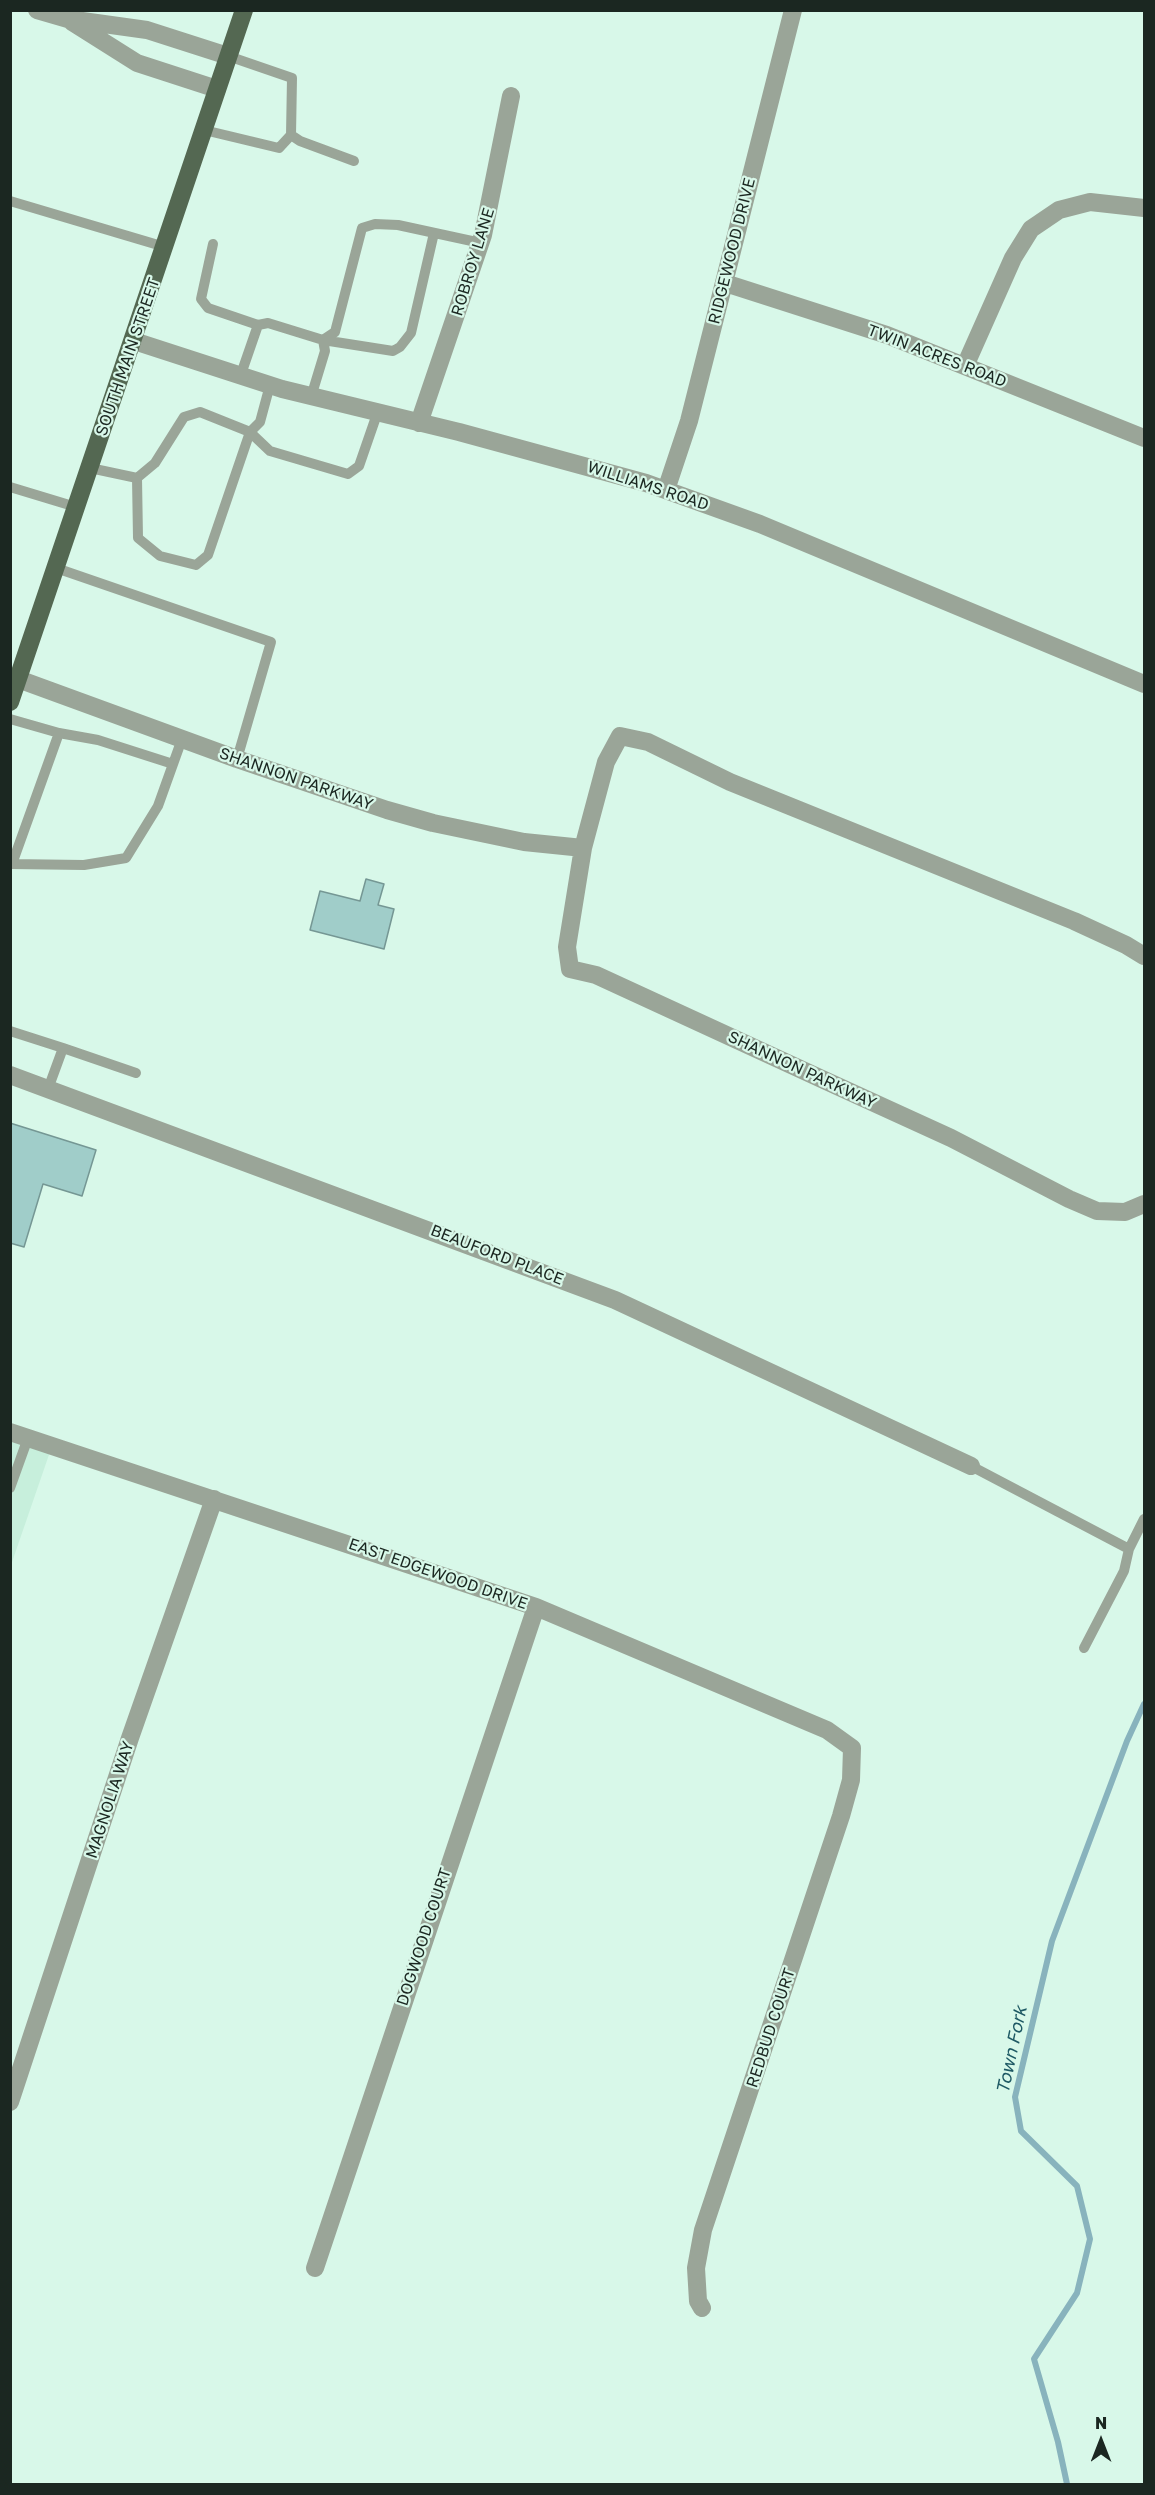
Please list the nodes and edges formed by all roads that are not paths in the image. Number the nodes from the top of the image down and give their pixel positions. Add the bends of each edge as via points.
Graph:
1 (37, 10) edge
2 (244, 10) edge
3 (793, 10) edge
4 (68, 20) junction
5 (228, 56) junction
6 (217, 89) junction
7 (511, 96) dead end
8 (204, 130) junction
9 (291, 135) junction
10 (354, 161) dead end
11 (10, 201) edge
12 (1144, 208) edge
13 (434, 233) junction
14 (481, 243) junction
15 (213, 244) dead end
16 (165, 247) junction
17 (725, 283) junction
18 (258, 325) junction
19 (323, 340) junction
20 (134, 341) junction
21 (965, 366) junction
22 (240, 377) junction
23 (270, 386) junction
24 (311, 397) junction
25 (377, 414) junction
26 (419, 423) junction
27 (250, 432) junction
28 (1144, 438) edge
29 (90, 468) junction
30 (137, 478) junction
31 (10, 487) edge
32 (666, 490) junction
33 (76, 507) junction
34 (56, 568) junction
35 (16, 673) edge
36 (1144, 684) edge
37 (10, 702) edge
38 (10, 719) edge
39 (59, 733) junction
40 (182, 739) junction
41 (237, 759) junction
42 (173, 764) junction
43 (583, 848) junction
44 (11, 864) edge
45 (1144, 957) edge
46 (10, 1031) edge
47 (63, 1048) junction
48 (136, 1073) dead end
49 (10, 1074) edge
50 (48, 1089) junction
51 (1144, 1204) edge
52 (19, 1435) edge
53 (971, 1466) joint
54 (11, 1483) edge
55 (214, 1499) junction
56 (1144, 1519) edge
57 (1129, 1549) junction
58 (536, 1607) junction
59 (1084, 1648) dead end
60 (852, 1748) joint
61 (10, 2102) edge
62 (315, 2268) dead end
63 (702, 2308) dead end

1 - 4 street
2 - 5 main road, SOUTH MAIN STREET
3 - 17 street, RIDGEWOOD DRIVE
4 - 5 street via 147,30
4 - 6 street via 137,63
5 - 6 main road, SOUTH MAIN STREET
5 - 9 lane via 292,78
6 - 8 main road, SOUTH MAIN STREET
7 - 14 street, ROBROY LANE
8 - 9 lane via 279,148
8 - 16 main road, SOUTH MAIN STREET
9 - 10 lane
11 - 16 lane
12 - 21 street via 1090,202 1059,210 1032,229 1013,258
13 - 14 lane
13 - 19 lane via 398,225 362,228 335,332
13 - 19 lane via 411,333 400,347 393,351
14 - 26 street, ROBROY LANE
15 - 18 lane via 201,300 208,308
16 - 20 main road, SOUTH MAIN STREET
17 - 21 street, TWIN ACRES ROAD via 887,335
17 - 32 street, RIDGEWOOD DRIVE via 689,421
18 - 19 lane via 267,323
18 - 22 lane
19 - 24 lane via 325,351
20 - 22 street, WILLIAMS ROAD
20 - 29 main road, SOUTH MAIN STREET
21 - 28 street, TWIN ACRES ROAD
22 - 23 street, WILLIAMS ROAD
23 - 24 street, WILLIAMS ROAD
23 - 27 lane via 260,422
24 - 25 street, WILLIAMS ROAD
25 - 26 street, WILLIAMS ROAD
25 - 27 lane via 359,466 348,474 270,451
26 - 32 street, WILLIAMS ROAD
27 - 30 lane via 200,412 184,417 155,463
27 - 30 lane via 208,555 196,565 160,556 138,538
29 - 30 lane
29 - 33 main road, SOUTH MAIN STREET
31 - 33 lane
32 - 36 street, WILLIAMS ROAD via 760,524
33 - 34 main road, SOUTH MAIN STREET
34 - 35 main road, SOUTH MAIN STREET
34 - 41 lane via 271,642
35 - 37 main road, SOUTH MAIN STREET
35 - 40 street, SHANNON PARKWAY
38 - 39 lane
39 - 42 lane via 98,740
39 - 44 lane
40 - 41 street, SHANNON PARKWAY
40 - 42 lane
41 - 43 street, SHANNON PARKWAY via 433,823 524,842
42 - 44 lane via 158,806 126,858 84,866
43 - 45 street, SHANNON PARKWAY via 606,762 620,736 633,737 730,782 1074,921
43 - 51 street, SHANNON PARKWAY via 567,947 570,969 596,975 951,1138 1097,1211 1125,1212
46 - 47 lane
47 - 48 lane
47 - 50 lane
49 - 50 street, BEAUFORD PLACE
50 - 53 street, BEAUFORD PLACE via 615,1300
52 - 54 lane
52 - 55 street, EAST EDGEWOOD DRIVE
53 - 57 lane
55 - 58 street, EAST EDGEWOOD DRIVE
55 - 61 street, MAGNOLIA WAY
56 - 57 lane
57 - 59 lane via 1124,1571
58 - 60 street, EAST EDGEWOOD DRIVE via 826,1730
58 - 62 street, DOGWOOD COURT
60 - 63 street, REDBUD COURT via 851,1780 841,1816 703,2230 696,2268

